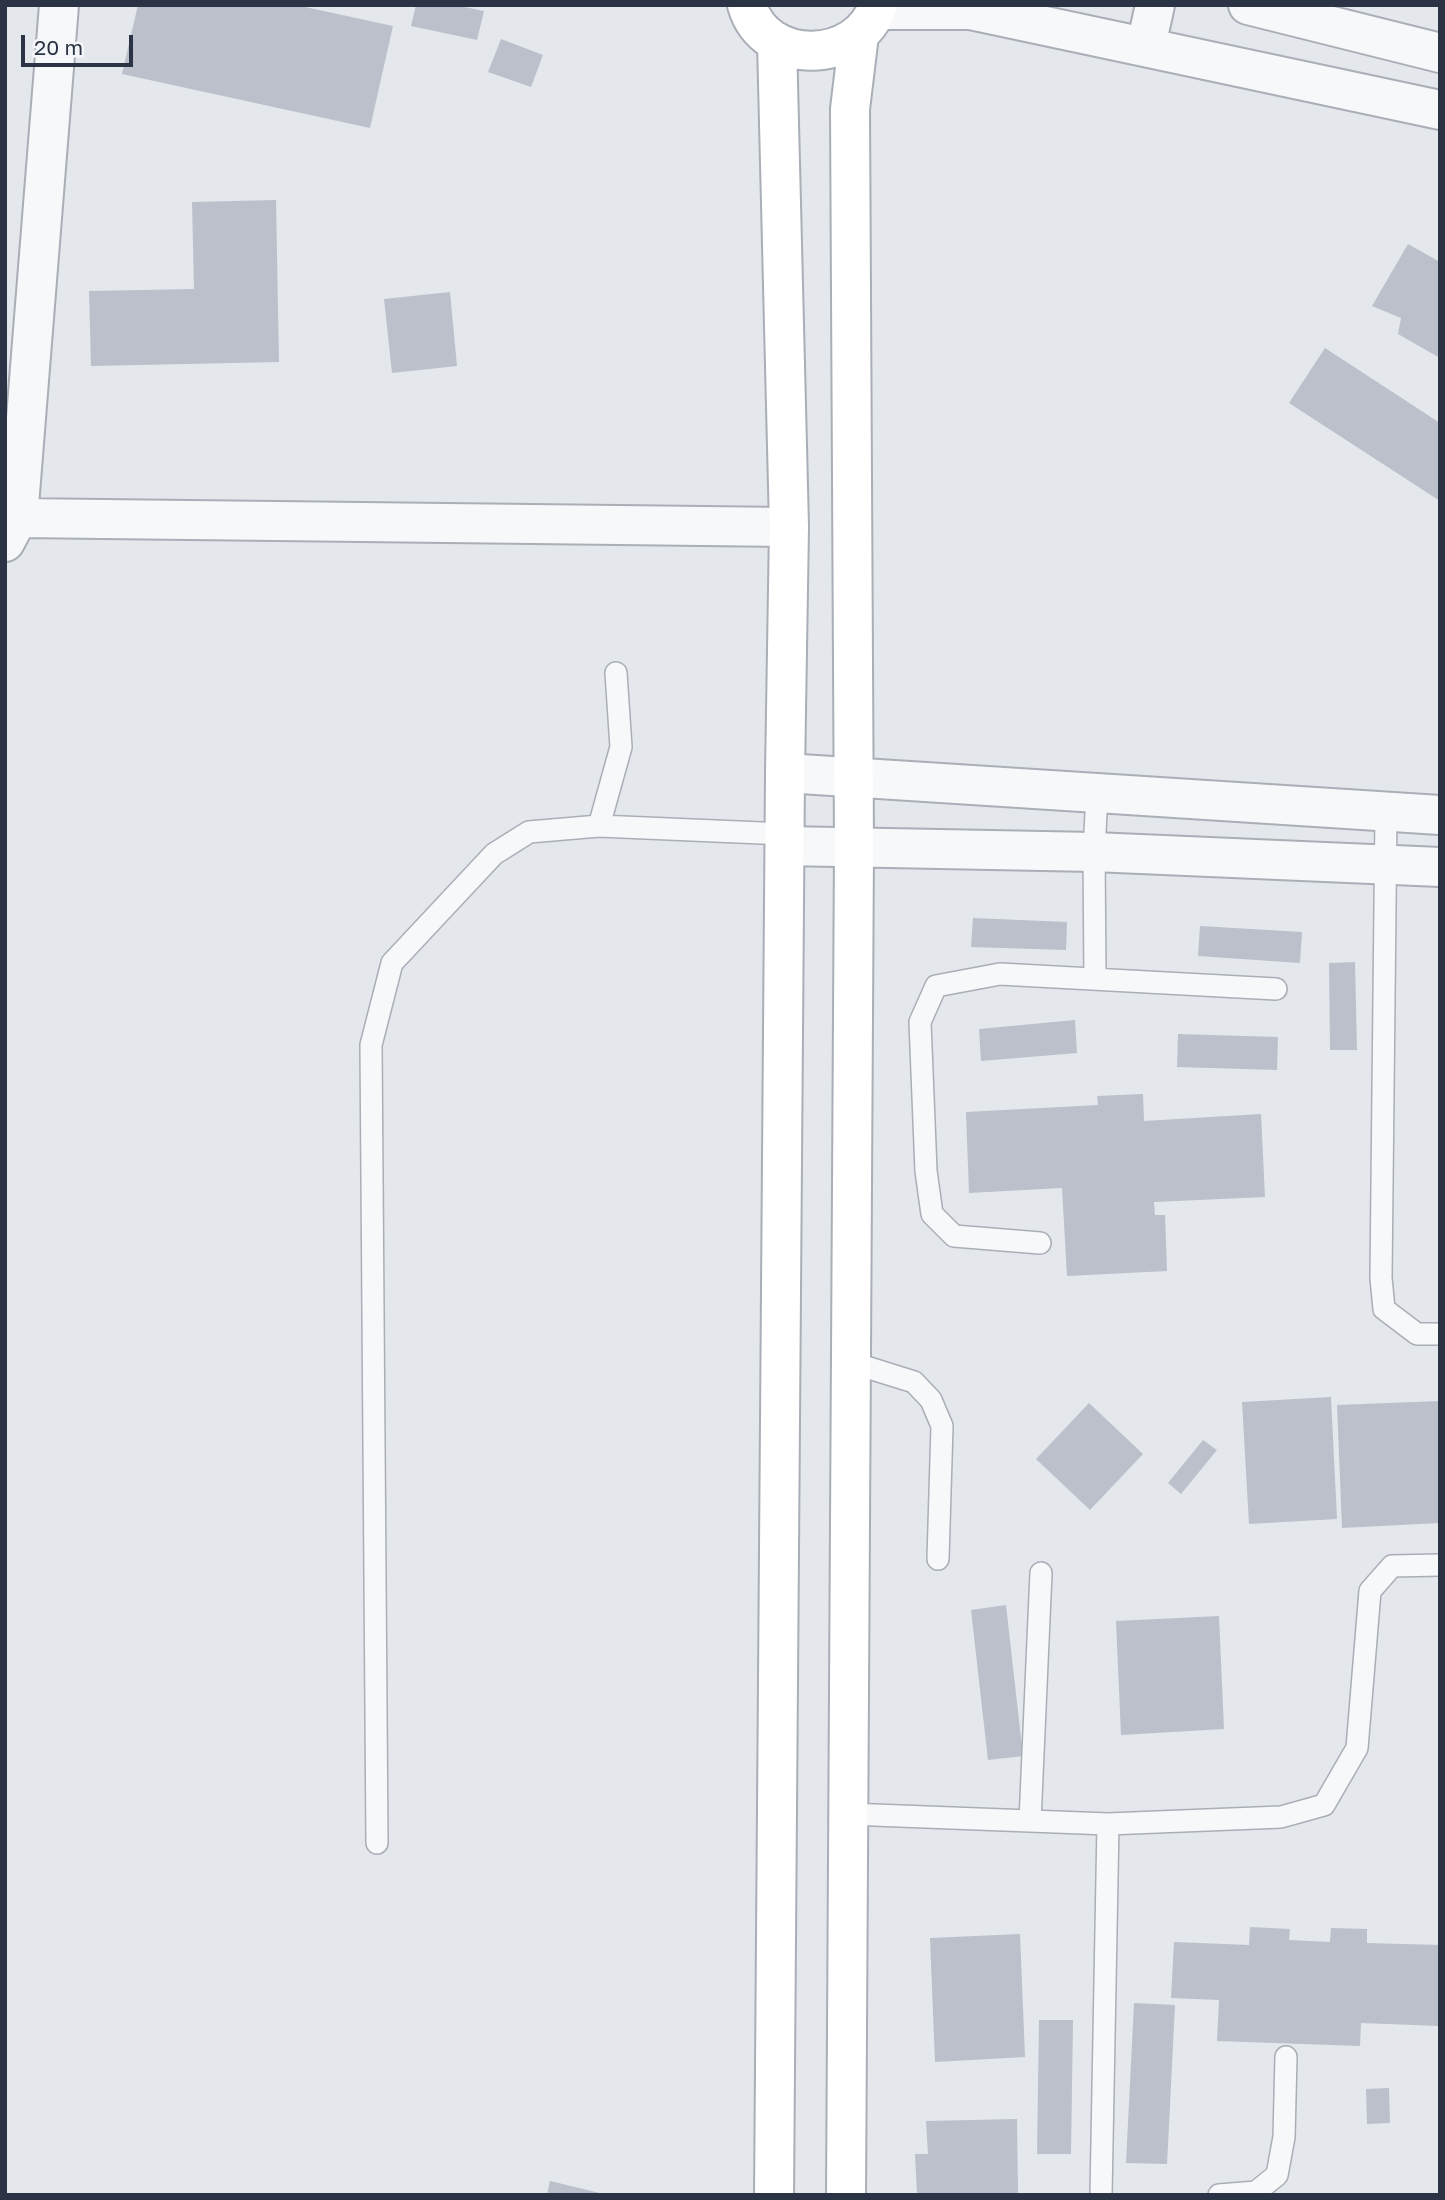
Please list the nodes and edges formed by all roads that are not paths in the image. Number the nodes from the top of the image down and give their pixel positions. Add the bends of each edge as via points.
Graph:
1 (60, 5) edge
2 (747, 5) edge
3 (1155, 5) edge
4 (1248, 5) edge
5 (871, 17) edge
6 (777, 42) junction
7 (1146, 46) junction
8 (1440, 53) edge
9 (1440, 61) edge
10 (1433, 109) edge
11 (789, 527) junction
12 (11, 530) edge
13 (616, 673) dead end
14 (785, 773) junction
15 (854, 776) junction
16 (1097, 793) junction
17 (1386, 812) junction
18 (1440, 815) edge
19 (599, 826) junction
20 (785, 840) junction
21 (854, 847) junction
22 (1094, 852) junction
23 (1386, 865) junction
24 (1440, 867) edge
25 (1095, 979) junction
26 (1276, 989) dead end
27 (1040, 1243) dead end
28 (1440, 1334) edge
29 (850, 1362) junction
30 (938, 1559) dead end
31 (1440, 1565) edge
32 (1041, 1573) dead end
33 (848, 1814) junction
34 (1030, 1821) junction
35 (1108, 1824) junction
36 (377, 1843) dead end
37 (1286, 2057) dead end
38 (774, 2195) edge
39 (846, 2195) edge
40 (1101, 2195) edge
41 (1219, 2195) edge

1 - 12 street
2 - 6 street via 759,28
3 - 7 street
4 - 8 street
5 - 6 street via 831,50 792,50
5 - 7 street via 970,10
5 - 15 street via 850,109
6 - 11 street
7 - 10 street
9 - 10 street
11 - 12 street
11 - 14 street
13 - 19 lane via 621,747
14 - 15 street
14 - 20 street
15 - 16 street
15 - 21 street
16 - 17 street
16 - 22 lane
17 - 18 street
17 - 23 lane
19 - 20 lane
19 - 36 lane via 529,832 494,854 392,963 371,1045
20 - 21 street
20 - 38 street
21 - 22 street
21 - 29 street
22 - 23 street
22 - 25 lane
23 - 24 street
23 - 28 lane via 1384,1310 1417,1334
25 - 26 lane
25 - 27 lane via 1000,974 936,986 920,1022 932,1214 954,1236
29 - 30 lane via 914,1382 935,1408 942,1426
29 - 33 street
31 - 35 lane via 1392,1566 1370,1591 1357,1748 1324,1805 1281,1817
32 - 34 lane
33 - 34 lane
33 - 39 street
34 - 35 lane
35 - 40 lane
37 - 41 lane via 1284,2137 1277,2175 1256,2192

